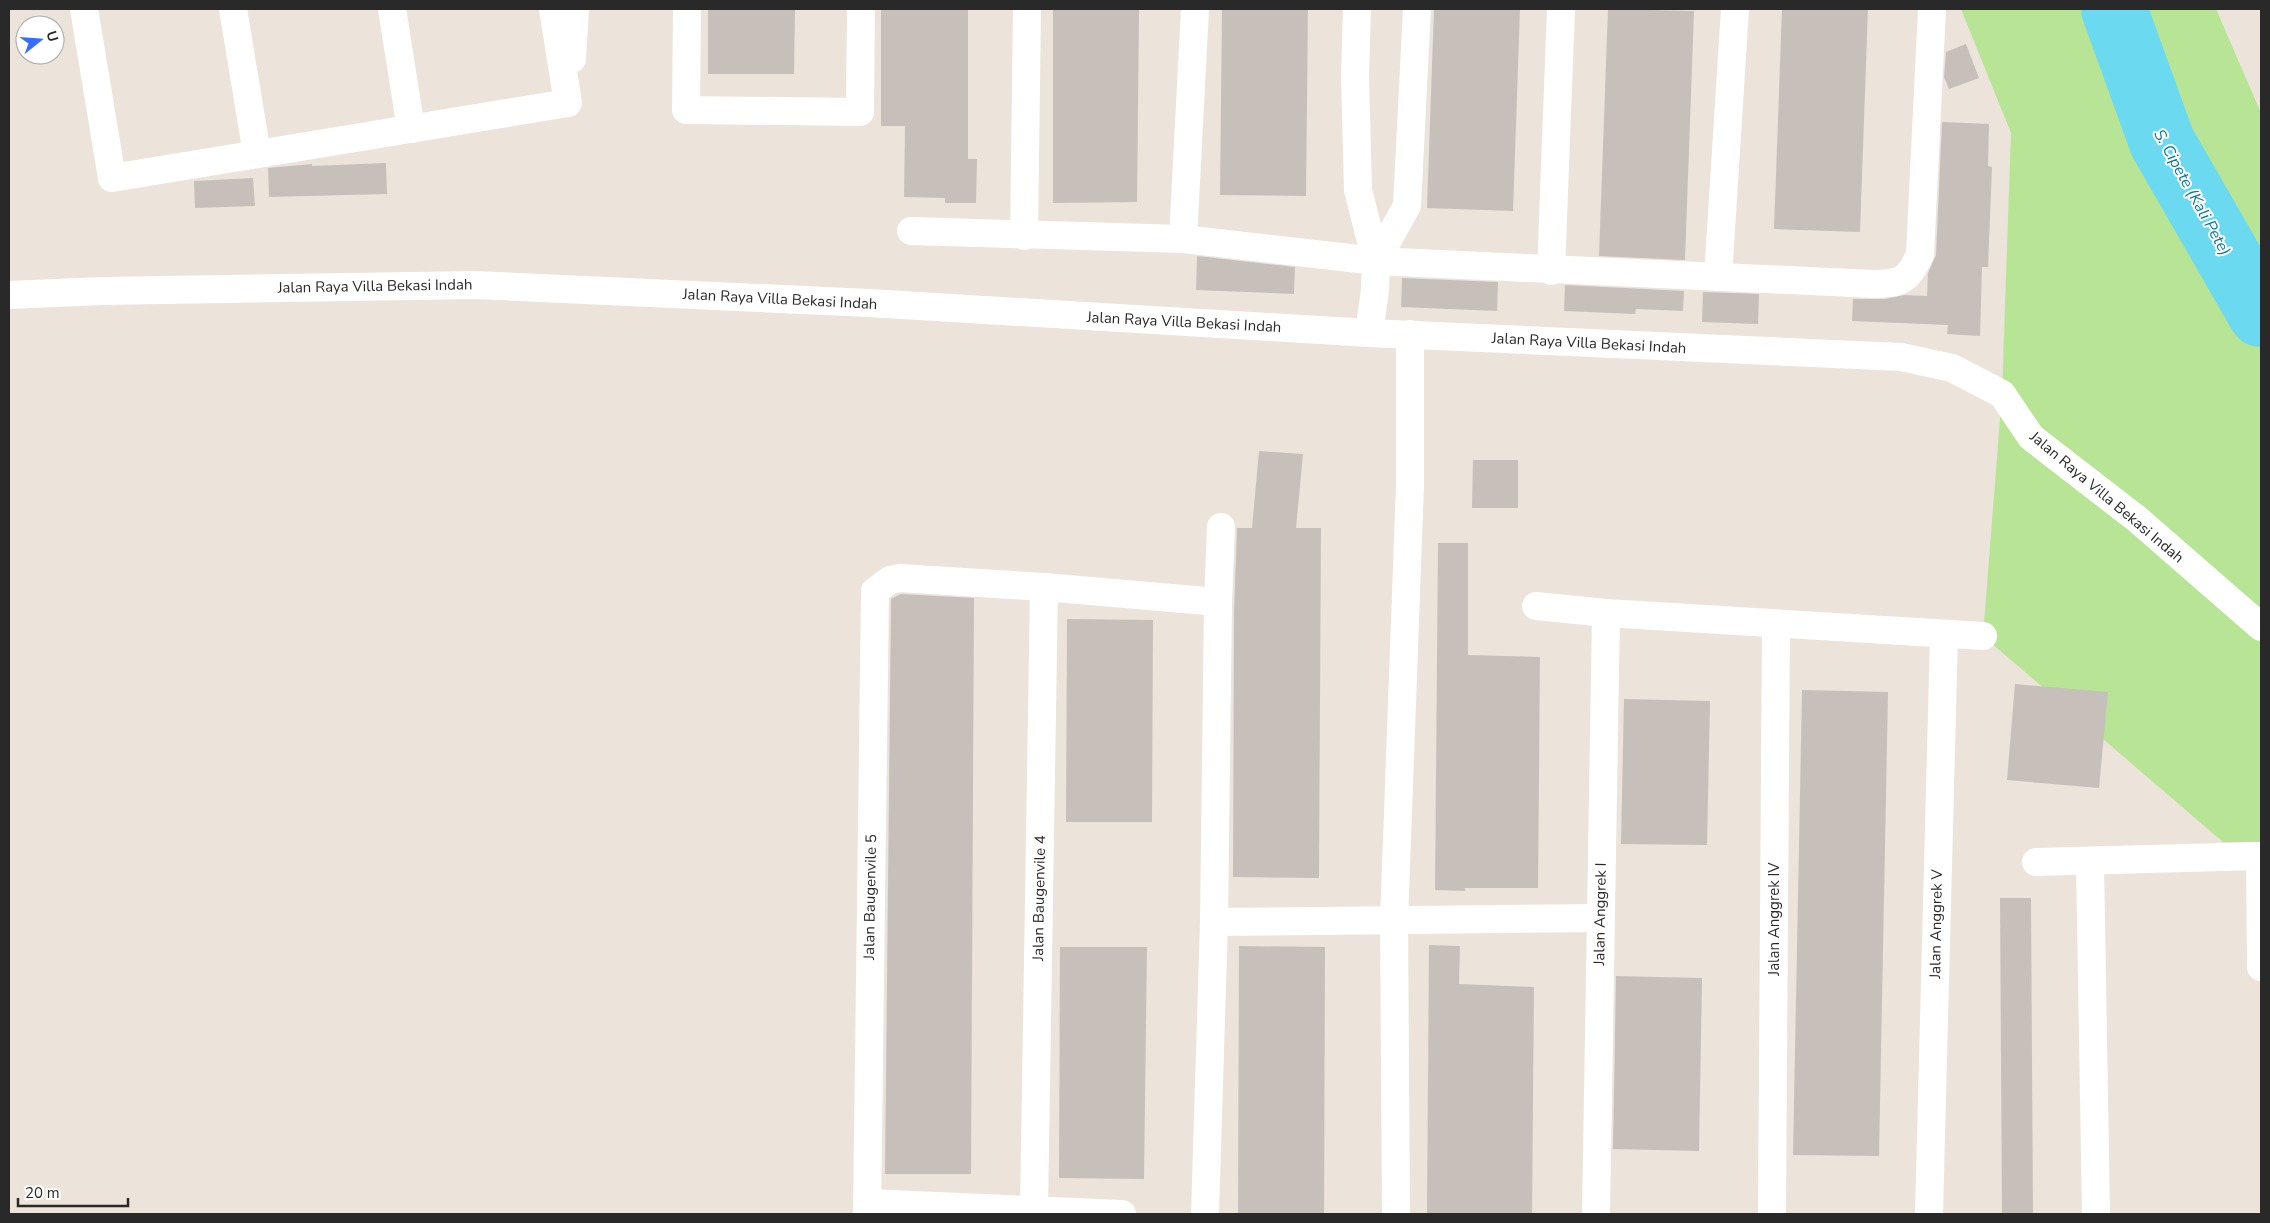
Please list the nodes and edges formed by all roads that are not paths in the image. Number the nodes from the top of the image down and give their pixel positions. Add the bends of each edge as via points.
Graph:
1 (84, 9) edge
2 (233, 9) edge
3 (392, 9) edge
4 (553, 9) edge
5 (576, 9) edge
6 (687, 9) edge
7 (860, 9) edge
8 (1027, 9) edge
9 (1195, 9) edge
10 (1357, 9) edge
11 (1417, 9) edge
12 (1561, 9) edge
13 (1735, 9) edge
14 (1932, 9) edge
15 (568, 103) junction
16 (411, 129) junction
17 (257, 154) junction
18 (912, 231) dead end
19 (1024, 236) junction
20 (1184, 239) junction
21 (1376, 261) junction
22 (1551, 271) junction
23 (1718, 277) junction
24 (9, 295) edge
25 (1369, 333) junction
26 (1410, 334) junction
27 (1221, 527) dead end
28 (1044, 587) junction
29 (1218, 602) junction
30 (1536, 606) dead end
31 (1606, 614) junction
32 (1776, 624) junction
33 (2261, 627) edge
34 (1944, 634) junction
35 (1983, 636) dead end
36 (2261, 856) edge
37 (2090, 861) junction
38 (2036, 862) dead end
39 (1599, 918) junction
40 (1394, 921) junction
41 (1214, 922) junction
42 (2261, 967) edge
43 (867, 1209) edge
44 (1034, 1210) junction
45 (1122, 1214) edge
46 (1205, 1214) edge
47 (1396, 1214) edge
48 (1596, 1214) edge
49 (1772, 1214) edge
50 (1929, 1214) edge
51 (2096, 1214) edge

1 - 17 street via 112,178
2 - 17 street
3 - 16 street
4 - 15 street
5 - 15 street
6 - 7 street via 686,110 860,112
8 - 19 street
9 - 20 street
10 - 21 street via 1358,190
11 - 21 street via 1407,206
12 - 22 street
13 - 23 street
14 - 23 street via 1920,254 1912,272 1900,281 1886,284
15 - 16 street
16 - 17 street
18 - 19 street
19 - 20 street
20 - 21 street
21 - 22 street
21 - 25 street
22 - 23 street
24 - 25 street, Jalan Raya Villa Bekasi Indah via 475,285 869,303
25 - 26 street, Jalan Raya Villa Bekasi Indah
26 - 33 street, Jalan Raya Villa Bekasi Indah via 1901,357 1952,368 2002,394 2031,437 2137,519
26 - 40 street via 1410,485
27 - 29 street
28 - 29 street
28 - 43 street, Jalan Baugenvile 5 via 900,578 890,580 875,591
28 - 44 street, Jalan Baugenvile 4
29 - 41 street
30 - 31 street
31 - 32 street
31 - 39 street, Jalan Anggrek I
32 - 34 street
32 - 49 street, Jalan Anggrek IV
34 - 35 street
34 - 50 street, Jalan Anggrek V
36 - 37 street
36 - 42 street
37 - 38 street
37 - 51 street
39 - 40 street
39 - 48 street, Jalan Anggrek I
40 - 41 street
40 - 47 street
41 - 46 street
43 - 44 street
44 - 45 street

